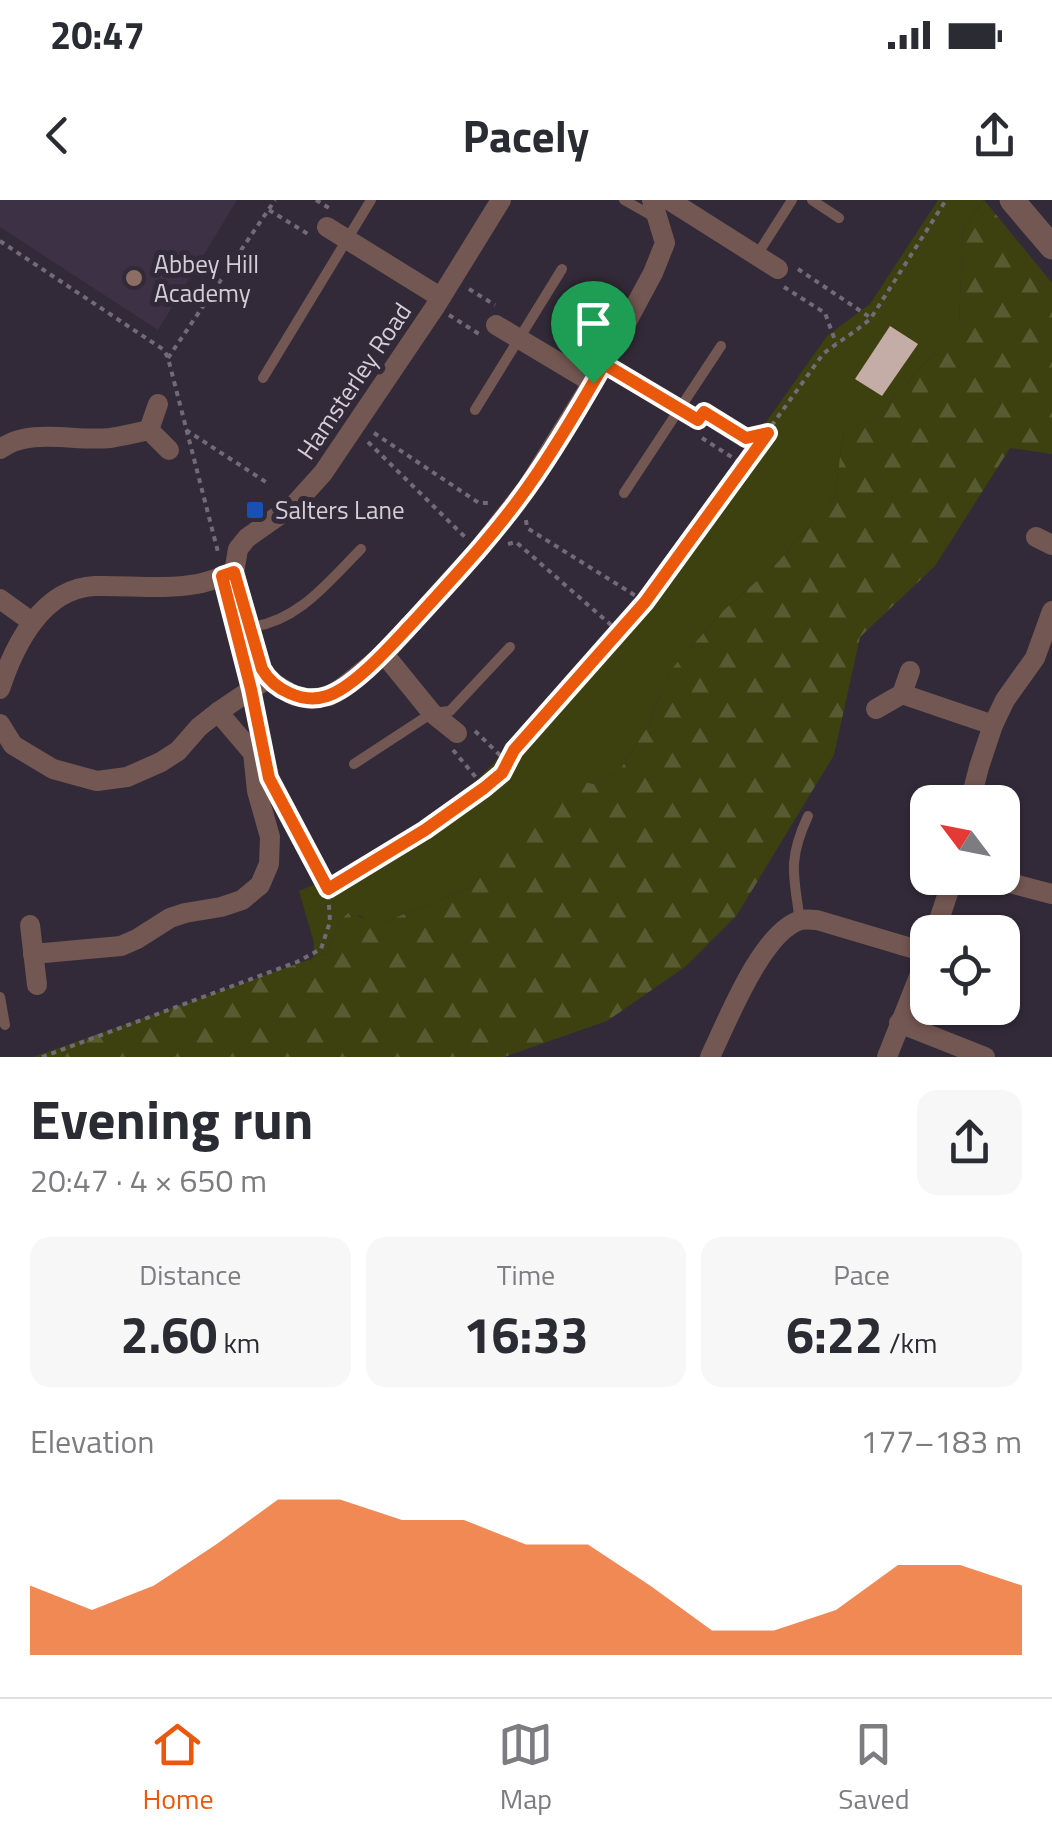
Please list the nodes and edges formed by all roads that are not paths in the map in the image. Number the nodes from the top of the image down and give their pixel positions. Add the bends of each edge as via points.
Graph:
1 (371, 200) edge
2 (501, 200) edge
3 (624, 200) edge
4 (669, 200) edge
5 (792, 200) edge
6 (812, 200) edge
7 (1012, 200) edge
8 (656, 210) edge
9 (839, 218) dead end
10 (705, 224) junction
11 (328, 227) dead end
12 (347, 239) junction
13 (666, 243) junction
14 (1052, 246) edge
15 (757, 255) junction
16 (778, 269) road end
17 (562, 270) dead end
18 (440, 297) junction
19 (496, 325) dead end
20 (518, 338) junction
21 (722, 346) dead end
22 (604, 364) junction
23 (263, 378) dead end
24 (593, 383) junction
25 (158, 404) dead end
26 (475, 410) dead end
27 (689, 414) junction
28 (149, 430) junction
29 (0, 449) edge
30 (169, 450) dead end
31 (624, 493) dead end
32 (361, 549) dead end
33 (228, 574) junction
34 (0, 599) edge
35 (1052, 611) edge
36 (32, 622) junction
37 (250, 627) junction
38 (510, 648) dead end
39 (384, 654) junction
40 (1043, 661) edge
41 (910, 671) dead end
42 (259, 684) junction
43 (0, 689) edge
44 (902, 694) junction
45 (876, 708) dead end
46 (218, 712) junction
47 (432, 713) junction
48 (0, 724) edge
49 (993, 726) junction
50 (457, 733) road end
51 (354, 764) dead end
52 (974, 785) edge
53 (808, 816) dead end
54 (1020, 886) edge
55 (1052, 894) edge
56 (800, 920) junction
57 (30, 926) dead end
58 (910, 948) edge
59 (33, 954) junction
60 (37, 985) dead end
61 (0, 997) edge
62 (910, 998) edge
63 (900, 1023) junction
64 (5, 1025) dead end
65 (710, 1057) edge
66 (887, 1057) edge
67 (985, 1057) edge

1 - 12 lane
2 - 18 street, Hamsterley Road
3 - 8 lane
4 - 10 street
5 - 15 lane
6 - 9 lane
7 - 14 street
8 - 13 street
10 - 13 street
10 - 15 street
11 - 12 street
12 - 18 street
12 - 23 lane
13 - 22 street
15 - 16 street
17 - 20 lane
18 - 33 street, Hamsterley Road via 323,472 296,504 247,538
19 - 20 street
20 - 24 street
20 - 26 lane
21 - 27 lane
22 - 24 street
22 - 27 street
24 - 39 street via 527,488
25 - 28 street
27 - 31 lane
28 - 29 street via 110,438 33,436
28 - 30 street
32 - 37 lane via 293,613
33 - 36 street via 198,584 89,586 60,596
33 - 37 street
34 - 36 street
35 - 40 street
36 - 43 street
37 - 42 street via 262,669
38 - 47 lane via 450,711
39 - 42 street via 328,696 310,699
39 - 47 street
40 - 49 street via 1005,700
41 - 44 street
42 - 46 street
44 - 45 street
44 - 49 street
46 - 48 street via 161,762 127,778 97,781 53,769 14,745
46 - 59 street via 252,753 270,837 270,864 260,885 242,900 170,918 120,946
47 - 50 street
47 - 51 lane
49 - 52 street
53 - 56 lane via 793,857
54 - 55 street
56 - 58 street
56 - 65 street via 764,951
57 - 59 street
59 - 60 street
61 - 64 lane
62 - 63 street
63 - 66 street
63 - 67 street

